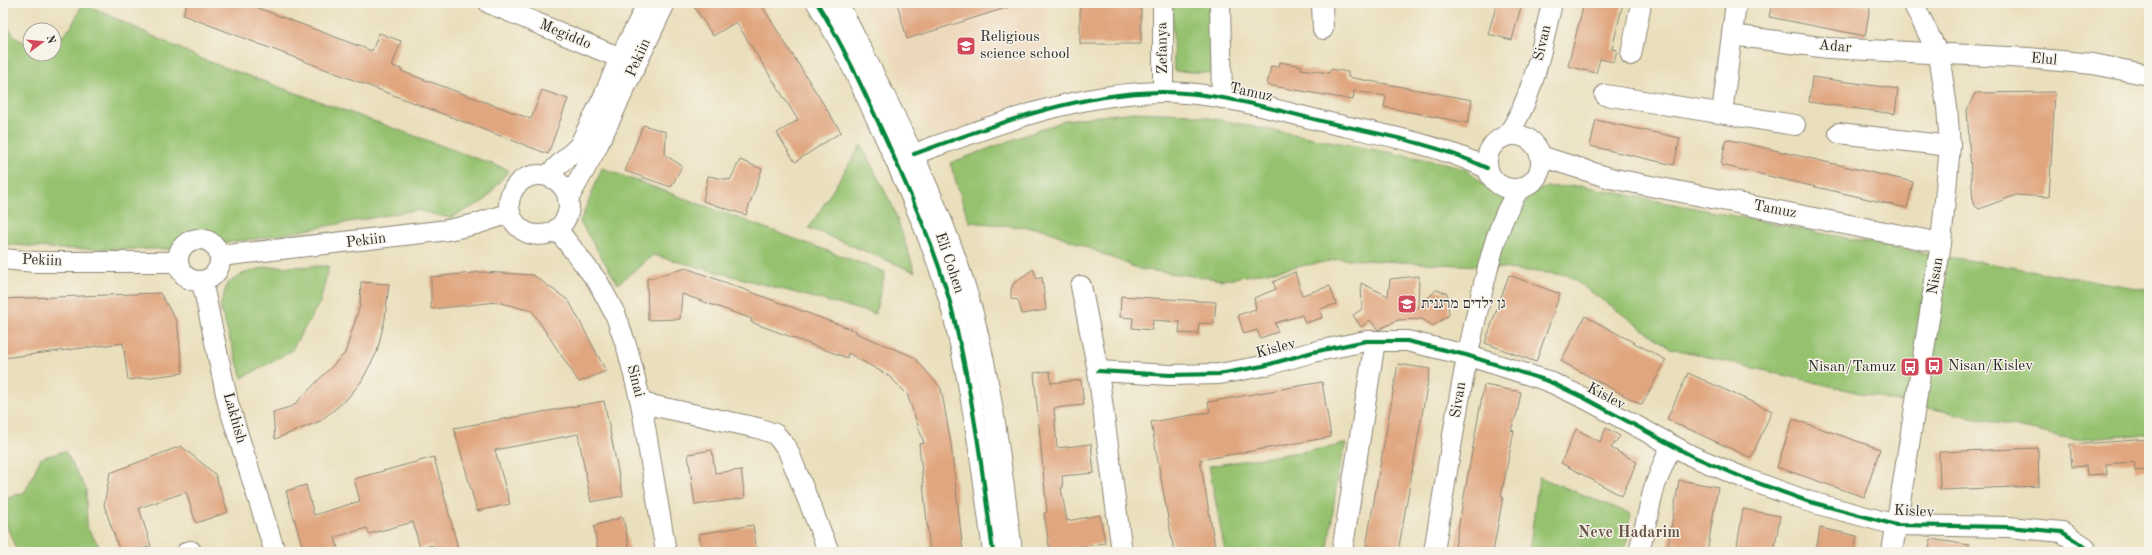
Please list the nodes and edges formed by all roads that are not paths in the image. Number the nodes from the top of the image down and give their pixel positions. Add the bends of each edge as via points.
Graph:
1 (489, 3) edge
2 (648, 3) edge
3 (665, 3) edge
4 (817, 3) edge
5 (838, 3) edge
6 (1163, 3) edge
7 (1220, 3) edge
8 (1322, 3) edge
9 (1552, 3) edge
10 (1641, 3) edge
11 (1736, 3) edge
12 (1913, 3) edge
13 (1323, 29) dead end
14 (1732, 35) junction
15 (1631, 55) dead end
16 (1939, 55) junction
17 (620, 58) junction
18 (2149, 75) edge
19 (1533, 83) junction
20 (1163, 92) junction
21 (1605, 95) dead end
22 (1222, 98) junction
23 (1722, 113) junction
24 (1795, 125) dead end
25 (1839, 133) dead end
26 (1500, 141) junction
27 (1425, 144) junction
28 (1950, 146) junction
29 (1536, 149) junction
30 (914, 154) junction
31 (547, 176) junction
32 (1492, 176) junction
33 (1536, 177) junction
34 (1610, 178) junction
35 (1519, 189) junction
36 (568, 199) junction
37 (510, 213) junction
38 (557, 229) junction
39 (1941, 243) junction
40 (1492, 249) junction
41 (220, 256) junction
42 (3, 259) edge
43 (178, 262) junction
44 (202, 281) junction
45 (1081, 286) dead end
46 (1375, 341) junction
47 (1466, 355) junction
48 (1098, 371) junction
49 (641, 403) junction
50 (1671, 445) junction
51 (1896, 526) junction
52 (275, 552) edge
53 (666, 552) edge
54 (829, 552) edge
55 (993, 552) edge
56 (1012, 552) edge
57 (1122, 552) edge
58 (1342, 552) edge
59 (1434, 552) edge
60 (1638, 552) edge
61 (1892, 552) edge
62 (2086, 552) edge

1 - 17 street, Megiddo
2 - 17 street, Pekiin
3 - 36 street, Pekiin via 596,149
4 - 55 street, Eli Cohen via 876,117 944,281 968,388
5 - 30 street, Eli Cohen
6 - 20 street, Zefanya
7 - 22 street
8 - 13 street
9 - 19 street, Sivan
10 - 15 street
11 - 14 street
12 - 16 street, Nisan
14 - 16 street, Adar via 1828,48
14 - 23 street
16 - 18 street, Elul via 2028,58 2094,64
16 - 28 street, Nisan
17 - 31 street, Pekiin via 579,146
19 - 26 street, Sivan via 1521,112
19 - 29 street, Sivan via 1530,116
20 - 22 street, Tamuz
20 - 30 street, Tamuz via 1108,97 1051,107
21 - 23 street
22 - 27 street, Tamuz
23 - 24 street
25 - 28 street
26 - 27 street, Tamuz via 1466,148
26 - 29 street via 1520,136
26 - 32 street via 1487,160
27 - 32 street, Tamuz
28 - 39 street, Nisan
29 - 33 street via 1541,163
29 - 34 street, Tamuz
30 - 56 street, Eli Cohen via 950,241 972,310 987,372
31 - 36 street via 561,184
31 - 37 street via 538,174 521,180 510,195
32 - 35 street via 1504,187
32 - 40 street, Sivan
33 - 34 street, Tamuz
33 - 35 street
34 - 39 street, Tamuz
35 - 40 street, Sivan
36 - 38 street via 567,216
37 - 38 street via 521,229 529,234 544,234
37 - 41 street, Pekiin via 448,230 343,244
38 - 49 street, Sinai via 598,282 616,316
39 - 51 street, Nisan
40 - 47 street, Sivan
41 - 43 street via 211,242 193,239 183,245
41 - 44 street via 216,273
42 - 43 street, Pekiin via 35,262
43 - 44 street via 189,279
44 - 52 street, Lakhish via 228,403
45 - 48 street
46 - 47 street, Kislev via 1407,341
46 - 48 street, Kislev via 1219,374 1170,375
46 - 58 street
47 - 50 street, Kislev via 1548,381
47 - 59 street, Sivan
48 - 57 street
49 - 53 street, Sinai
49 - 54 street via 758,428 775,434 790,455
50 - 51 street, Kislev via 1738,476
50 - 60 street via 1654,488
51 - 61 street, Nisan
51 - 62 street, Kislev via 2008,526 2062,532 2085,547

